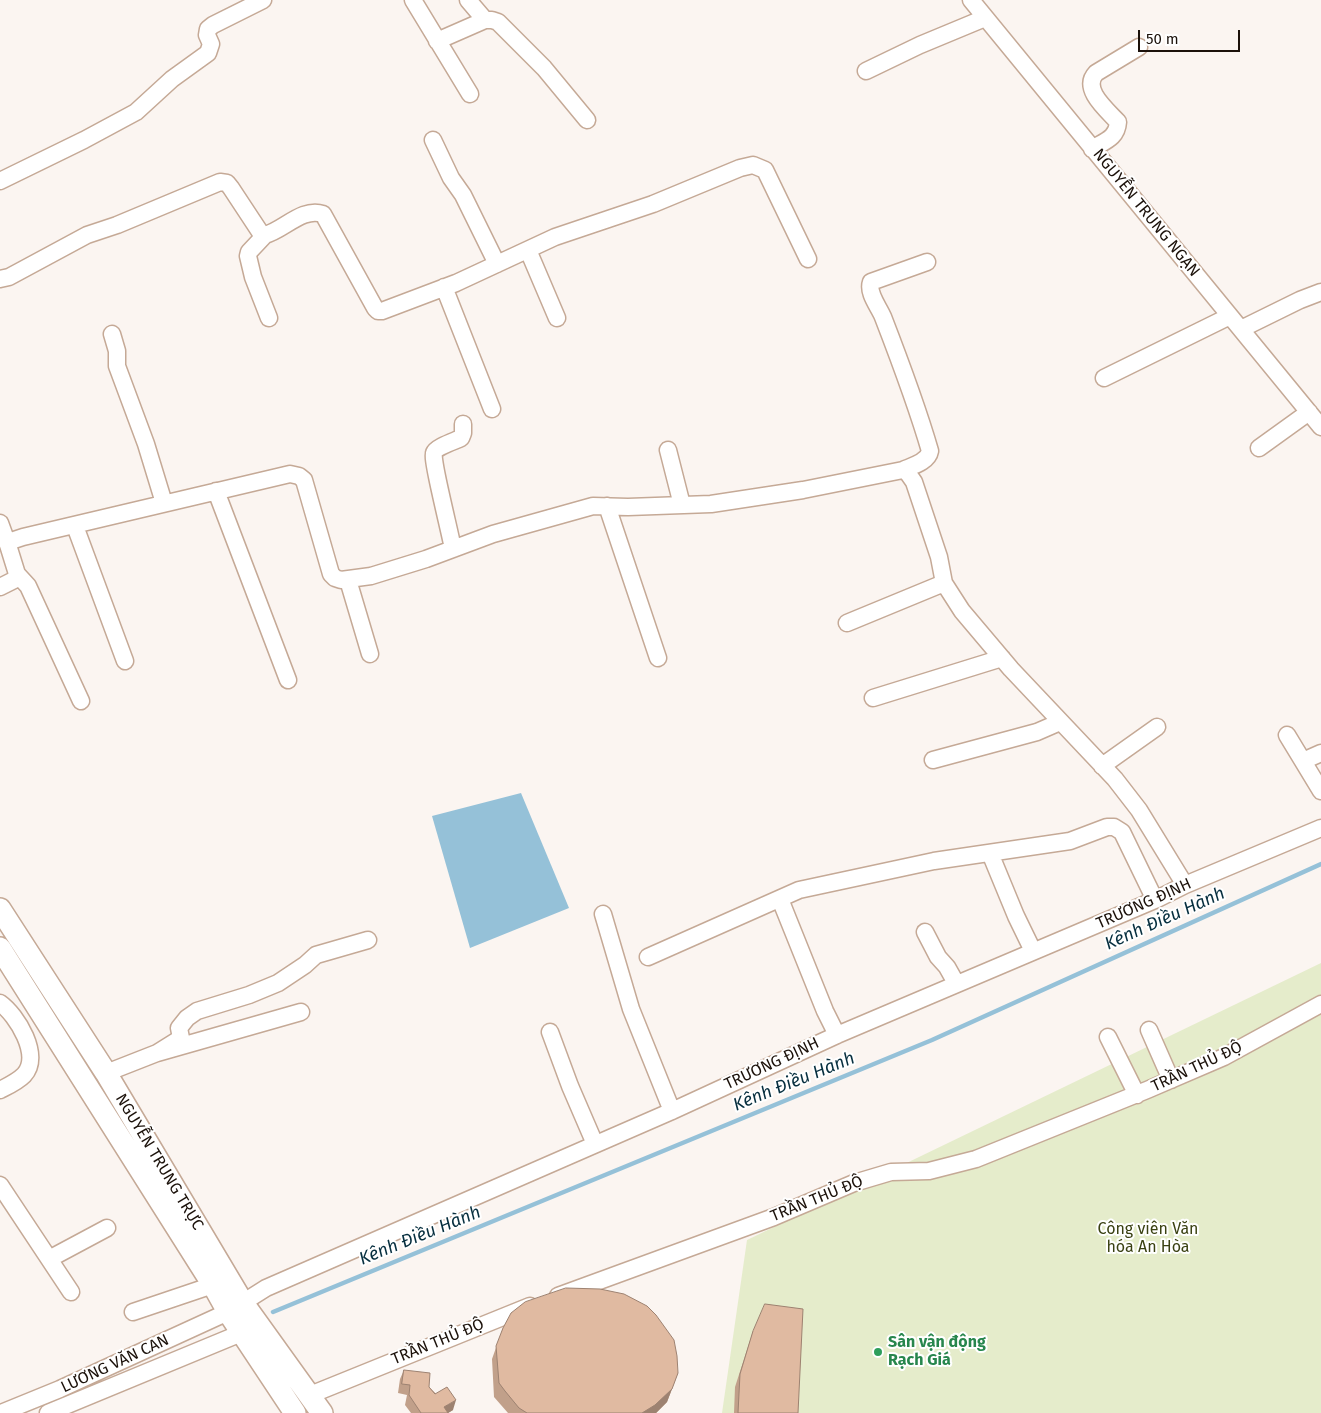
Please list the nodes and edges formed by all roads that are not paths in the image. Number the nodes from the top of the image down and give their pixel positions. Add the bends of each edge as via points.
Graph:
1 (263, 0) edge
2 (412, 0) edge
3 (468, 0) edge
4 (971, 0) edge
5 (985, 18) junction
6 (485, 20) junction
7 (437, 41) junction
8 (1139, 47) dead end
9 (866, 71) dead end
10 (470, 94) dead end
11 (587, 120) dead end
12 (434, 140) dead end
13 (1092, 149) junction
14 (0, 181) edge
15 (265, 235) junction
16 (528, 250) junction
17 (808, 259) dead end
18 (927, 262) dead end
19 (497, 264) junction
20 (0, 279) edge
21 (444, 287) junction
22 (1321, 292) edge
23 (1230, 316) junction
24 (269, 318) dead end
25 (557, 318) dead end
26 (1241, 329) junction
27 (112, 334) dead end
28 (1104, 378) dead end
29 (492, 409) dead end
30 (1309, 412) junction
31 (463, 424) dead end
32 (1321, 426) edge
33 (1259, 448) dead end
34 (668, 450) dead end
35 (903, 470) junction
36 (216, 491) junction
37 (164, 504) junction
38 (682, 505) junction
39 (607, 506) junction
40 (0, 523) edge
41 (75, 526) junction
42 (8, 545) junction
43 (453, 549) junction
44 (17, 574) junction
45 (348, 580) junction
46 (944, 583) junction
47 (0, 587) edge
48 (847, 623) dead end
49 (370, 654) dead end
50 (658, 658) dead end
51 (1002, 658) junction
52 (125, 662) dead end
53 (288, 680) dead end
54 (873, 698) dead end
55 (81, 701) dead end
56 (1060, 722) junction
57 (1157, 727) dead end
58 (1287, 735) dead end
59 (1321, 753) edge
60 (933, 760) dead end
61 (1303, 761) junction
62 (1102, 766) junction
63 (1321, 791) edge
64 (1321, 828) edge
65 (990, 853) junction
66 (1185, 885) junction
67 (780, 899) junction
68 (1155, 900) junction
69 (0, 909) edge
70 (603, 914) dead end
71 (925, 932) dead end
72 (368, 940) dead end
73 (0, 948) edge
74 (1033, 951) junction
75 (648, 957) dead end
76 (956, 983) junction
77 (0, 1003) edge
78 (1321, 1004) edge
79 (301, 1012) dead end
80 (1150, 1030) dead end
81 (550, 1032) dead end
82 (837, 1034) junction
83 (1108, 1037) dead end
84 (157, 1053) junction
85 (106, 1073) junction
86 (1171, 1080) junction
87 (0, 1090) edge
88 (1137, 1094) junction
89 (672, 1111) junction
90 (595, 1144) junction
91 (0, 1185) edge
92 (108, 1228) dead end
93 (49, 1259) junction
94 (214, 1285) junction
95 (71, 1292) dead end
96 (236, 1307) junction
97 (133, 1312) dead end
98 (251, 1329) junction
99 (310, 1395) junction
100 (41, 1397) junction
101 (1, 1413) edge
102 (48, 1413) edge
103 (295, 1413) edge
104 (322, 1413) edge

1 - 14 street via 208,29 211,44 208,53 172,79 136,112
2 - 7 street
3 - 6 street
4 - 5 street, NGUYỄN TRUNG NGẠN
5 - 9 street
5 - 13 street, NGUYỄN TRUNG NGẠN
6 - 7 street
6 - 11 street via 498,22 506,29
7 - 10 street
8 - 13 street via 1092,78 1090,86 1097,98 1118,122 1115,135
12 - 19 street
13 - 23 street, NGUYỄN TRUNG NGẠN
15 - 20 street via 227,183 220,182 87,235
15 - 21 street via 311,212 323,214 378,311
15 - 24 street via 248,256
16 - 17 street via 555,237 653,204 753,164 765,170
16 - 19 street
16 - 25 street
18 - 35 street via 870,285 930,451 925,460
19 - 21 street
21 - 29 street
22 - 26 street
23 - 26 street, NGUYỄN TRUNG NGẠN
23 - 28 street
26 - 30 street, NGUYỄN TRUNG NGẠN
27 - 37 street via 117,366
30 - 32 street, NGUYỄN TRUNG NGẠN
30 - 33 street
31 - 43 street via 461,438 438,448 433,461
34 - 38 street
35 - 38 street via 748,499
35 - 46 street via 914,482 939,557
36 - 37 street
36 - 45 street via 284,475 299,476 304,480 331,574 340,580
36 - 53 street
37 - 41 street
38 - 39 street
39 - 43 street via 576,510
39 - 50 street
40 - 42 street
41 - 42 street via 23,537
41 - 52 street
42 - 44 street
43 - 45 street via 379,574
44 - 47 street via 14,580
44 - 55 street via 28,586
45 - 49 street
46 - 48 street
46 - 51 street via 962,611
51 - 54 street
51 - 56 street
56 - 60 street via 1037,732
56 - 62 street
57 - 62 street
58 - 61 street
59 - 61 street
61 - 63 street
62 - 66 street via 1139,810
64 - 66 street, TRƯƠNG ĐỊNH
65 - 67 street via 934,861 799,890
65 - 68 street via 1070,841 1114,827 1122,832
65 - 74 street
66 - 68 street, TRƯƠNG ĐỊNH
67 - 75 street
67 - 82 street
68 - 74 street, TRƯƠNG ĐỊNH
69 - 85 main road, NGUYỄN TRUNG TRỰC
70 - 89 street via 631,1009
71 - 76 street
72 - 84 street via 316,955 278,983 197,1011 179,1028 181,1038
73 - 94 main road, NGUYỄN TRUNG TRỰC
74 - 76 street, TRƯƠNG ĐỊNH
76 - 82 street, TRƯƠNG ĐỊNH
77 - 87 street via 7,1008 26,1038 29,1064 24,1075
78 - 86 street, TRẦN THỦ ĐỘ via 1224,1057
79 - 84 street
80 - 86 street
81 - 90 street
82 - 89 street, TRƯƠNG ĐỊNH
83 - 88 street
84 - 85 street
85 - 96 main road, NGUYỄN TRUNG TRỰC
86 - 88 street, TRẦN THỦ ĐỘ
88 - 99 street, TRẦN THỦ ĐỘ via 976,1159 929,1171 891,1172 854,1183 774,1217 502,1316
89 - 90 street, TRƯƠNG ĐỊNH
90 - 96 street, TRƯƠNG ĐỊNH via 266,1288
91 - 93 street
92 - 93 street
93 - 95 street
94 - 96 main road, NGUYỄN TRUNG TRỰC
94 - 97 street
96 - 98 main road, NGUYỄN TRUNG TRỰC
96 - 100 street, LƯƠNG VĂN CAN
98 - 99 main road, NGUYỄN TRUNG TRỰC
98 - 102 street, LƯƠNG VĂN CAN
98 - 103 main road, NGUYỄN TRUNG TRỰC
99 - 104 main road, NGUYỄN TRUNG TRỰC
100 - 101 street, LƯƠNG VĂN CAN
100 - 102 street

